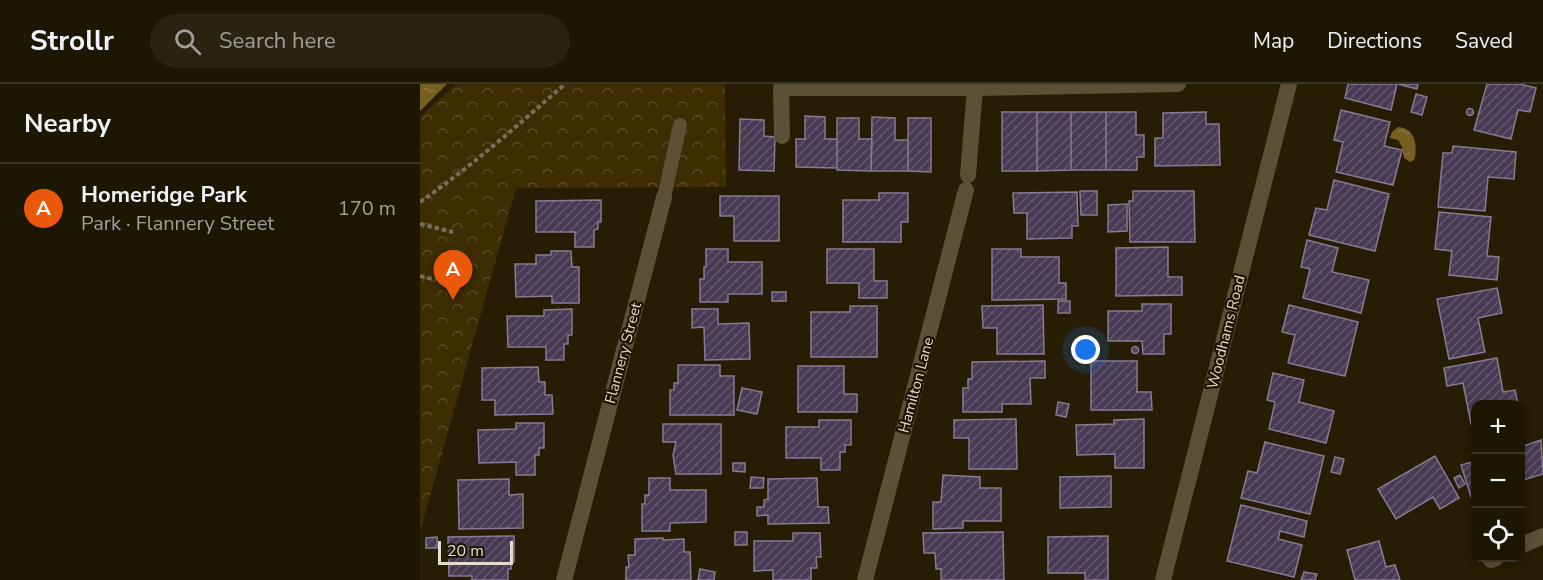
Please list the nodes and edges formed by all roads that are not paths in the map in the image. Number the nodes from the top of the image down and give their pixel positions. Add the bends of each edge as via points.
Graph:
1 (1178, 84) edge
2 (1289, 84) edge
3 (975, 88) junction
4 (680, 125) dead end
5 (782, 136) dead end
6 (664, 197) joint
7 (1543, 536) edge
8 (1525, 544) edge
9 (564, 580) edge
10 (865, 580) edge
11 (1163, 580) edge

1 - 3 street
2 - 11 street, Woodhams Road
3 - 5 street via 781,88
3 - 10 street, Hamilton Lane via 967,182
4 - 6 lane, Flannery Street
6 - 9 street, Flannery Street
7 - 8 street

